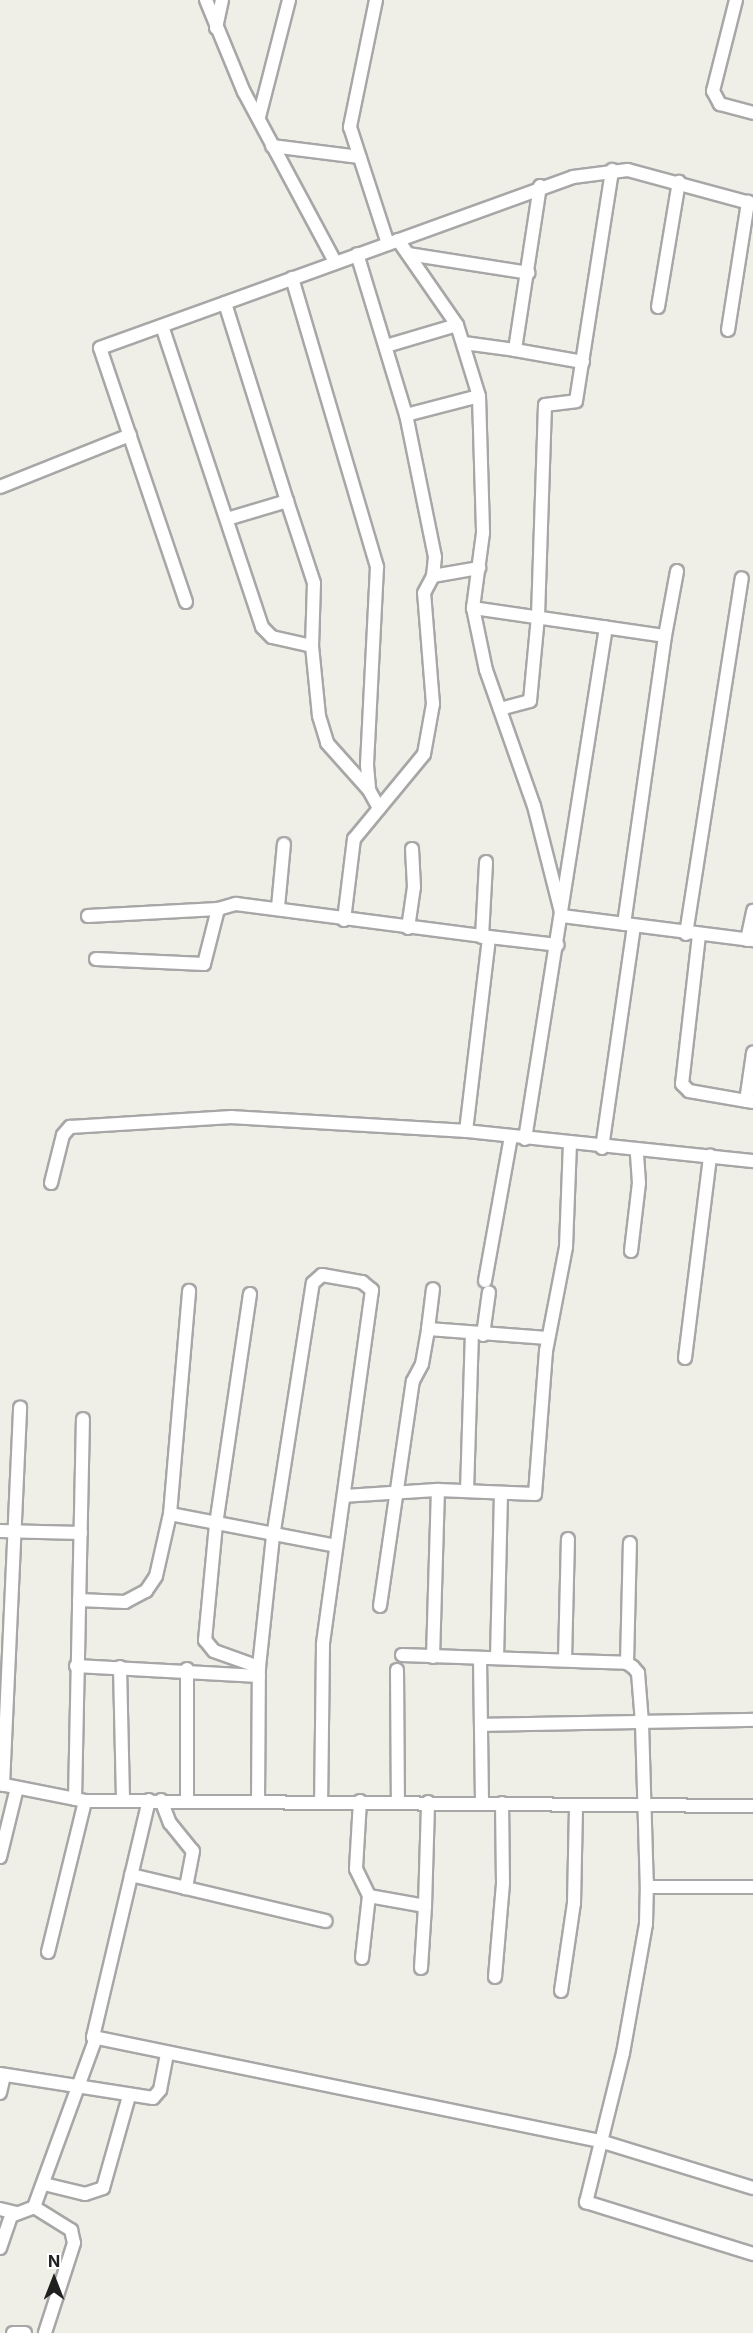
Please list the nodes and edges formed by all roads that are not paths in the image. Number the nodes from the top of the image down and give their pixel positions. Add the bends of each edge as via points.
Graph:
1 (206, 0) edge
2 (222, 0) edge
3 (290, 0) edge
4 (376, 0) edge
5 (736, 0) edge
6 (216, 29) junction
7 (753, 113) edge
8 (259, 117) junction
9 (272, 146) junction
10 (359, 157) junction
11 (612, 170) junction
12 (679, 182) junction
13 (540, 186) junction
14 (751, 203) edge
15 (393, 242) junction
16 (357, 254) junction
17 (408, 254) junction
18 (335, 262) junction
19 (529, 273) junction
20 (292, 278) junction
21 (225, 303) junction
22 (658, 307) dead end
23 (457, 325) junction
24 (162, 326) junction
25 (728, 330) dead end
26 (464, 343) junction
27 (386, 346) junction
28 (515, 350) junction
29 (583, 362) junction
30 (479, 396) junction
31 (406, 416) junction
32 (130, 435) junction
33 (0, 487) edge
34 (287, 501) junction
35 (227, 519) junction
36 (479, 568) junction
37 (676, 570) dead end
38 (433, 576) junction
39 (742, 578) dead end
40 (186, 602) dead end
41 (473, 608) junction
42 (538, 616) junction
43 (606, 627) junction
44 (665, 636) junction
45 (312, 646) junction
46 (500, 709) junction
47 (369, 790) junction
48 (379, 808) junction
49 (284, 844) dead end
50 (412, 849) dead end
51 (486, 862) dead end
52 (278, 907) junction
53 (218, 909) junction
54 (753, 912) edge
55 (88, 916) dead end
56 (562, 916) junction
57 (344, 920) junction
58 (629, 925) junction
59 (408, 928) junction
60 (692, 934) junction
61 (486, 937) junction
62 (750, 940) edge
63 (558, 945) junction
64 (96, 959) dead end
65 (753, 1053) edge
66 (749, 1101) edge
67 (466, 1131) junction
68 (511, 1137) junction
69 (525, 1139) junction
70 (570, 1145) junction
71 (602, 1148) junction
72 (637, 1151) junction
73 (710, 1156) junction
74 (753, 1161) edge
75 (51, 1183) dead end
76 (631, 1251) dead end
77 (433, 1289) dead end
78 (189, 1291) dead end
79 (250, 1294) dead end
80 (428, 1329) junction
81 (478, 1334) junction
82 (548, 1338) junction
83 (685, 1359) dead end
84 (20, 1407) dead end
85 (84, 1419) dead end
86 (395, 1489) junction
87 (438, 1490) junction
88 (467, 1491) junction
89 (501, 1494) junction
90 (344, 1496) junction
91 (170, 1514) junction
92 (216, 1524) junction
93 (0, 1531) edge
94 (15, 1531) junction
95 (81, 1533) junction
96 (273, 1537) junction
97 (568, 1539) dead end
98 (630, 1544) dead end
99 (336, 1546) junction
100 (79, 1600) junction
101 (380, 1606) dead end
102 (402, 1654) dead end
103 (433, 1657) junction
104 (480, 1658) junction
105 (497, 1658) junction
106 (565, 1660) junction
107 (627, 1663) junction
108 (76, 1666) junction
109 (120, 1667) junction
110 (187, 1669) junction
111 (397, 1670) dead end
112 (259, 1672) junction
113 (753, 1720) edge
114 (642, 1723) junction
115 (481, 1725) junction
116 (1, 1785) edge
117 (16, 1788) junction
118 (80, 1800) junction
119 (123, 1800) junction
120 (155, 1800) junction
121 (187, 1800) junction
122 (258, 1801) junction
123 (321, 1801) junction
124 (360, 1801) junction
125 (398, 1802) junction
126 (428, 1802) junction
127 (482, 1803) junction
128 (502, 1803) junction
129 (576, 1805) junction
130 (644, 1806) junction
131 (753, 1806) edge
132 (0, 1857) edge
133 (131, 1875) junction
134 (647, 1882) junction
135 (753, 1887) edge
136 (186, 1888) junction
137 (369, 1896) junction
138 (425, 1906) junction
139 (326, 1921) dead end
140 (48, 1952) dead end
141 (362, 1958) dead end
142 (421, 1968) dead end
143 (495, 1977) dead end
144 (561, 1991) dead end
145 (96, 2038) junction
146 (167, 2054) junction
147 (2, 2075) edge
148 (79, 2085) junction
149 (0, 2093) edge
150 (129, 2097) junction
151 (600, 2141) junction
152 (44, 2184) junction
153 (753, 2188) edge
154 (34, 2207) junction
155 (0, 2209) edge
156 (16, 2213) junction
157 (0, 2248) edge
158 (753, 2254) edge
159 (13, 2333) edge
160 (25, 2333) edge
161 (45, 2333) edge

1 - 6 street
2 - 6 street
3 - 8 street
4 - 10 street via 350,127
5 - 7 street via 713,91 720,104
6 - 8 street
8 - 9 street
9 - 10 street
9 - 18 street
10 - 15 street
11 - 12 street
11 - 13 street
11 - 29 street
12 - 14 street
12 - 22 street
13 - 15 street
13 - 19 street
14 - 25 street
15 - 16 street
15 - 17 street
16 - 18 street
16 - 27 street
17 - 19 street
17 - 23 street
18 - 20 street
19 - 28 street
20 - 21 street
20 - 47 street via 376,567
21 - 24 street
21 - 34 street
23 - 26 street
23 - 27 street
24 - 32 street via 100,348
24 - 35 street
26 - 28 street
26 - 30 street
27 - 31 street
28 - 29 street
29 - 42 street via 576,401 546,405
30 - 31 street
30 - 36 street via 483,533
31 - 38 street via 435,556
32 - 33 street
32 - 40 street
34 - 35 street
34 - 45 street via 314,583
35 - 45 street via 262,627 272,638
36 - 38 street
36 - 41 street
37 - 44 street
38 - 48 street via 424,593 433,704 426,747
39 - 60 street
41 - 42 street
41 - 46 street
42 - 43 street
42 - 46 street via 530,700
43 - 44 street
43 - 56 street
44 - 58 street
45 - 47 street via 318,716 327,743
46 - 56 street via 534,806
47 - 48 street
48 - 57 street via 354,839
49 - 52 street
50 - 59 street via 414,887
51 - 61 street
52 - 53 street via 236,904
52 - 57 street
53 - 55 street
53 - 64 street via 204,964
54 - 62 street
56 - 58 street
56 - 63 street
57 - 59 street
58 - 60 street
58 - 71 street
59 - 61 street
60 - 62 street
60 - 66 street via 682,1084 689,1090
61 - 63 street
61 - 67 street
63 - 69 street
65 - 66 street
67 - 68 street
67 - 75 street via 231,1117 75,1125 63,1134
68 - 69 street
68 - 81 street
69 - 70 street
70 - 71 street
70 - 82 street via 566,1247
71 - 72 street
72 - 73 street
72 - 76 street via 639,1183
73 - 74 street
73 - 83 street
77 - 80 street
78 - 91 street
79 - 92 street
80 - 81 street
80 - 86 street via 422,1364 413,1381
81 - 82 street
81 - 88 street
82 - 89 street via 536,1494
84 - 94 street
85 - 95 street
86 - 87 street
86 - 90 street
86 - 101 street
87 - 88 street
87 - 103 street
88 - 89 street
89 - 105 street
90 - 96 street via 372,1290 362,1282 322,1275 313,1283
90 - 99 street
91 - 92 street
91 - 100 street via 156,1576 147,1591 125,1602
92 - 96 street
92 - 112 street via 205,1640 214,1651
93 - 94 street
94 - 95 street
94 - 116 street
95 - 100 street
96 - 99 street
96 - 112 street
97 - 106 street
98 - 107 street
99 - 123 street via 323,1645
100 - 108 street
102 - 103 street
103 - 104 street
104 - 105 street
104 - 115 street
105 - 106 street
106 - 107 street
107 - 114 street via 638,1673
108 - 109 street
108 - 118 street
109 - 110 street
109 - 119 street
110 - 112 street
110 - 121 street
111 - 125 street
112 - 122 street
113 - 114 street
114 - 115 street
114 - 130 street
115 - 127 street
116 - 117 street
117 - 118 street
117 - 132 street
118 - 119 street
118 - 140 street
119 - 120 street
120 - 121 street
120 - 133 street
120 - 136 street via 193,1851
121 - 122 street
122 - 123 street
123 - 124 street
124 - 125 street
124 - 137 street via 356,1869
125 - 126 street
126 - 127 street
126 - 138 street
127 - 128 street
128 - 129 street
128 - 143 street via 503,1883
129 - 130 street
129 - 144 street via 574,1903
130 - 131 street
130 - 134 street
133 - 136 street
133 - 145 street
134 - 135 street via 647,1887
134 - 151 street via 646,1924 623,2053
136 - 139 street
137 - 138 street
137 - 141 street
138 - 142 street
145 - 146 street
145 - 148 street
146 - 150 street via 158,2095
146 - 151 street
147 - 148 street
147 - 149 street
148 - 150 street
148 - 152 street
150 - 152 street via 103,2188 95,2195
151 - 153 street
151 - 158 street via 586,2202
152 - 154 street
154 - 156 street
154 - 161 street via 71,2230 74,2243
155 - 156 street
156 - 157 street
159 - 160 street

